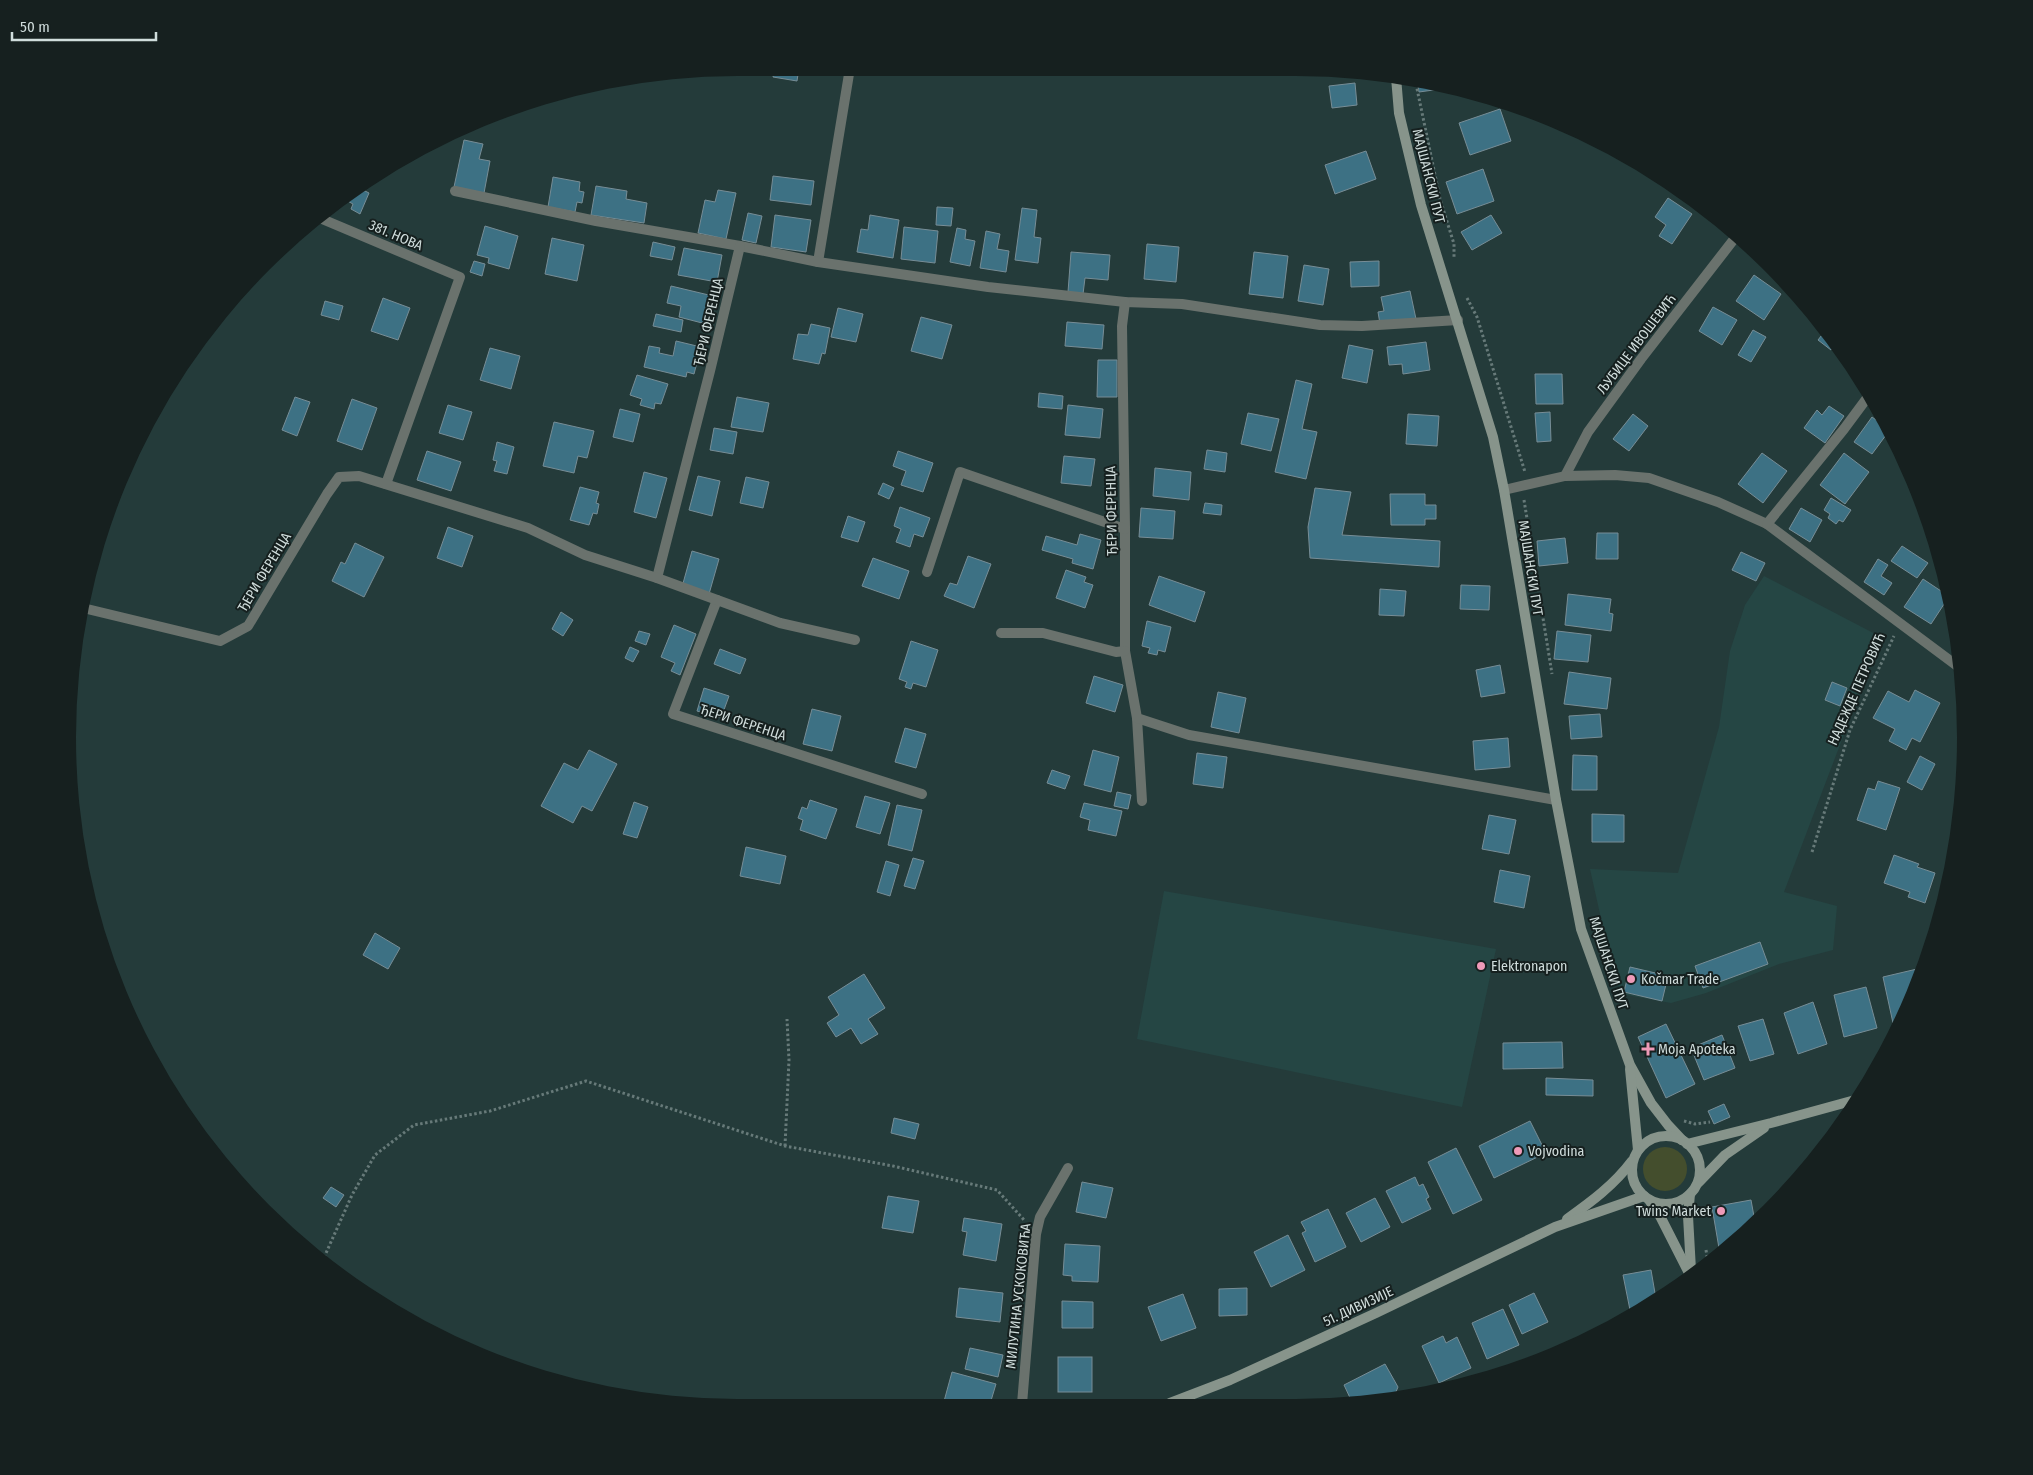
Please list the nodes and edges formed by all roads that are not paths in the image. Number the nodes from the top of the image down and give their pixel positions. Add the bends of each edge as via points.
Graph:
1 (849, 76) edge
2 (1397, 84) edge
3 (455, 190) dead end
4 (327, 220) edge
5 (1732, 241) edge
6 (740, 246) junction
7 (818, 262) junction
8 (1125, 302) junction
9 (1458, 320) junction
10 (1865, 401) edge
11 (1565, 476) junction
12 (386, 484) junction
13 (1504, 490) junction
14 (1767, 524) junction
15 (1125, 529) junction
16 (927, 572) dead end
17 (656, 578) junction
18 (717, 600) junction
19 (89, 609) edge
20 (1001, 633) dead end
21 (855, 640) dead end
22 (1125, 652) junction
23 (1952, 662) edge
24 (1136, 718) junction
25 (922, 794) dead end
26 (1556, 800) junction
27 (1142, 801) dead end
28 (1630, 1065) junction
29 (1847, 1102) edge
30 (1771, 1124) junction
31 (1685, 1142) junction
32 (1638, 1150) junction
33 (1633, 1160) junction
34 (1068, 1168) dead end
35 (1696, 1185) junction
36 (1690, 1194) junction
37 (1646, 1198) junction
38 (1555, 1227) junction
39 (1691, 1267) edge
40 (1688, 1269) edge
41 (1022, 1399) edge
42 (1180, 1399) edge

1 - 7 street
2 - 9 street, МАЈШАНСКИ ПУТ via 1399,113 1421,205
3 - 6 street via 596,221
4 - 12 street, 381. НОВА via 460,277
5 - 11 street, ЉУБИЦЕ ИВОШЕВИЋ via 1594,424
6 - 7 street
6 - 17 street, ЂЕРИ ФЕРЕНЦА
7 - 8 street via 988,288
8 - 9 street via 1182,304 1320,325 1362,326
8 - 15 street, ЂЕРИ ФЕРЕНЦА via 1122,326
9 - 13 street, МАЈШАНСКИ ПУТ
10 - 14 street
11 - 13 street, НАДЕЖДЕ ПЕТРОВИЋ
11 - 14 street, НАДЕЖДЕ ПЕТРОВИЋ via 1649,478 1718,502
12 - 17 street, ЂЕРИ ФЕРЕНЦА via 528,528 585,555
12 - 19 street, ЂЕРИ ФЕРЕНЦА via 359,476 339,478 248,626 220,641
13 - 26 street, МАЈШАНСКИ ПУТ
14 - 23 street, НАДЕЖДЕ ПЕТРОВИЋ
15 - 16 street via 960,472
15 - 22 street, ЂЕРИ ФЕРЕНЦА
17 - 18 street, ЂЕРИ ФЕРЕНЦА
18 - 21 street, ЂЕРИ ФЕРЕНЦА via 780,623
18 - 25 street, ЂЕРИ ФЕРЕНЦА via 672,714
20 - 22 street via 1043,633
22 - 24 street, ЂЕРИ ФЕРЕНЦА
24 - 26 street via 1189,735
24 - 27 street, ЂЕРИ ФЕРЕНЦА
26 - 28 street, МАЈШАНСКИ ПУТ via 1581,929
28 - 31 street, МАЈШАНСКИ ПУТ via 1651,1103
28 - 32 street, МАЈШАНСКИ ПУТ
29 - 30 street
30 - 31 street
30 - 35 street via 1725,1155
31 - 32 street via 1663,1136 1653,1138
31 - 35 street via 1699,1164
32 - 33 street
33 - 37 street via 1631,1172 1634,1182
33 - 38 street, 51. ДИВИЗИЈЕ via 1619,1178 1589,1204
34 - 41 street, МИЛУТИНА УСКОКОВИЋА via 1040,1217 1036,1234
35 - 36 street
36 - 37 street via 1670,1204 1658,1204
36 - 39 street
37 - 38 street, 51. ДИВИЗИЈЕ
37 - 40 street via 1660,1216
38 - 42 street, 51. ДИВИЗИЈЕ via 1376,1313 1230,1380

